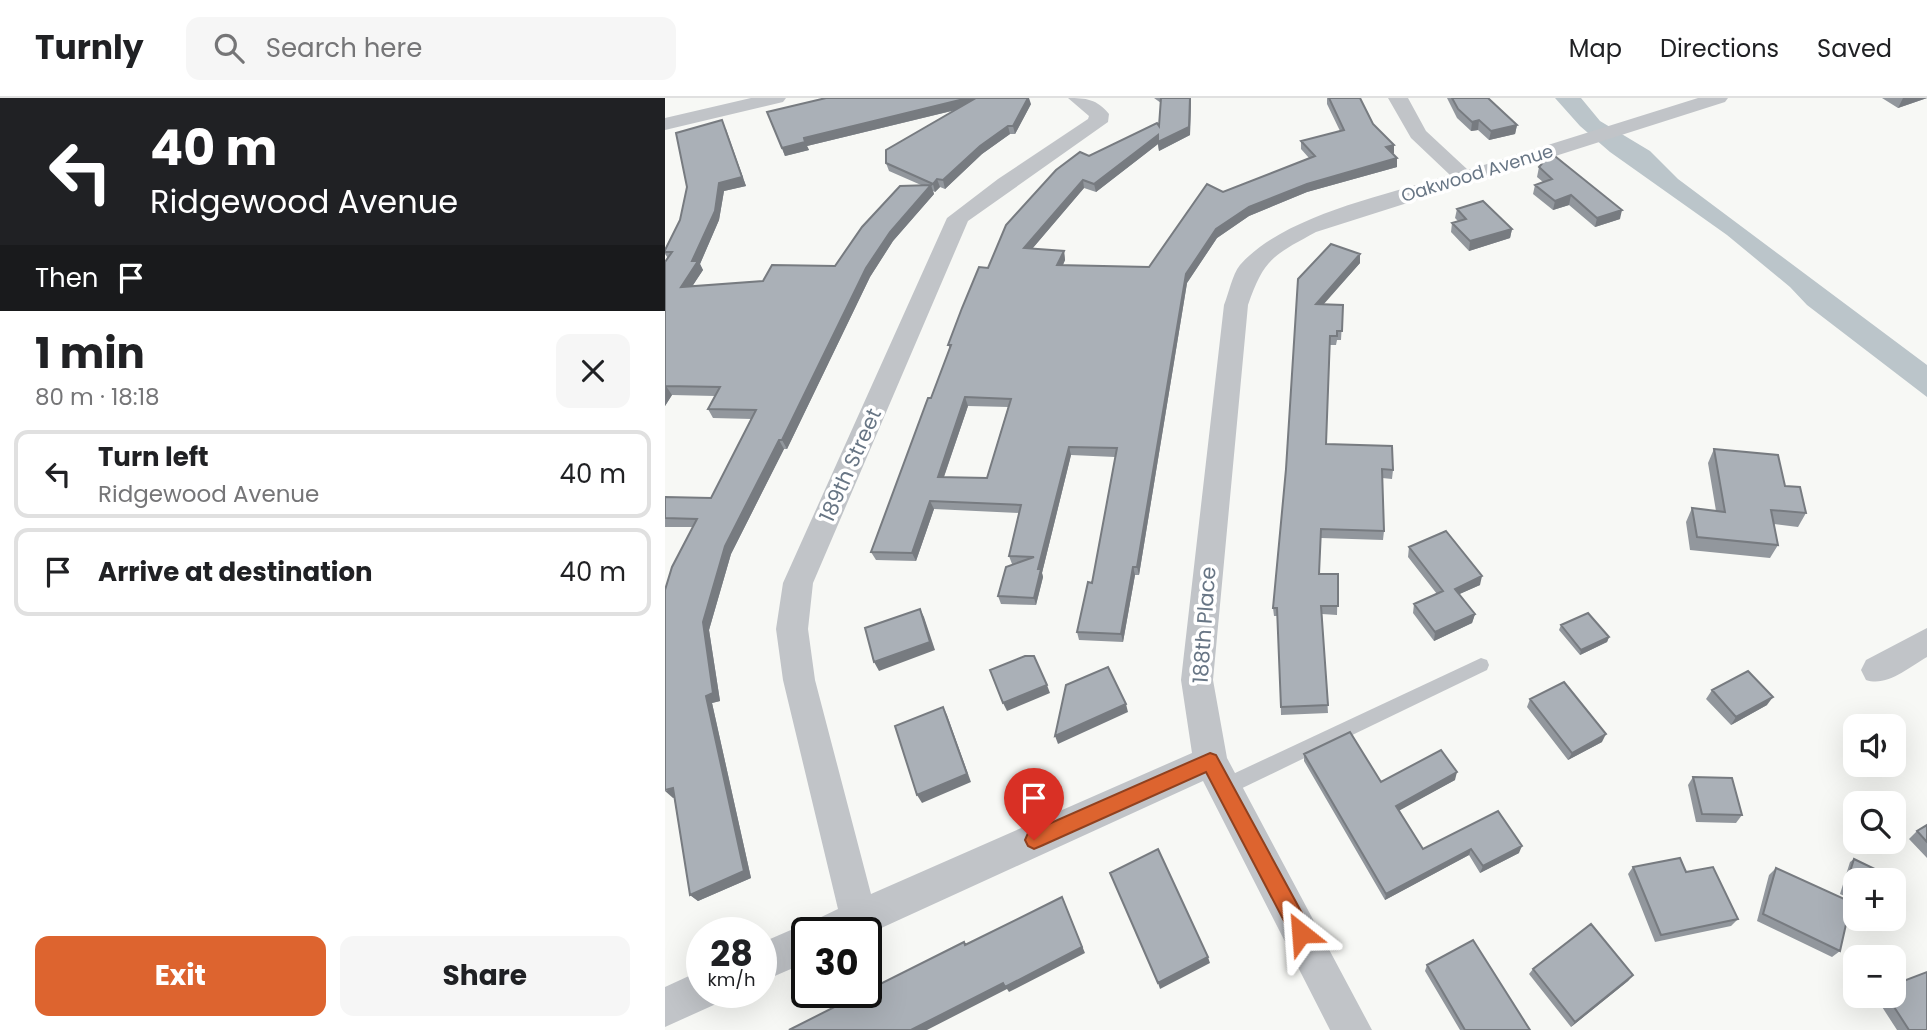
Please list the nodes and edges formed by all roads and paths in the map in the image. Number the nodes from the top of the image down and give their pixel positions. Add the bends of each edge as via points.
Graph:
1 (776, 98) edge
2 (1078, 98) edge
3 (1398, 98) edge
4 (1718, 98) edge
5 (665, 124) edge
6 (1464, 177) junction
7 (1248, 271) joint
8 (1927, 641) edge
9 (1481, 665) dead end
10 (1877, 670) dead end
11 (1217, 774) junction
12 (842, 917) edge
13 (866, 917) edge
14 (686, 997) edge
15 (665, 1007) edge
16 (1352, 1030) edge

1 - 5 street
2 - 12 street, 189th Street via 1098,114 1098,122 958,218 798,583 792,629
3 - 6 street via 1418,134
4 - 6 street, Oakwood Avenue
6 - 7 street, Oakwood Avenue via 1308,227 1272,247
7 - 11 street, 188th Place via 1236,305 1197,680
8 - 10 street
9 - 11 lane
11 - 13 street
11 - 16 street, 188th Place
14 - 15 street

